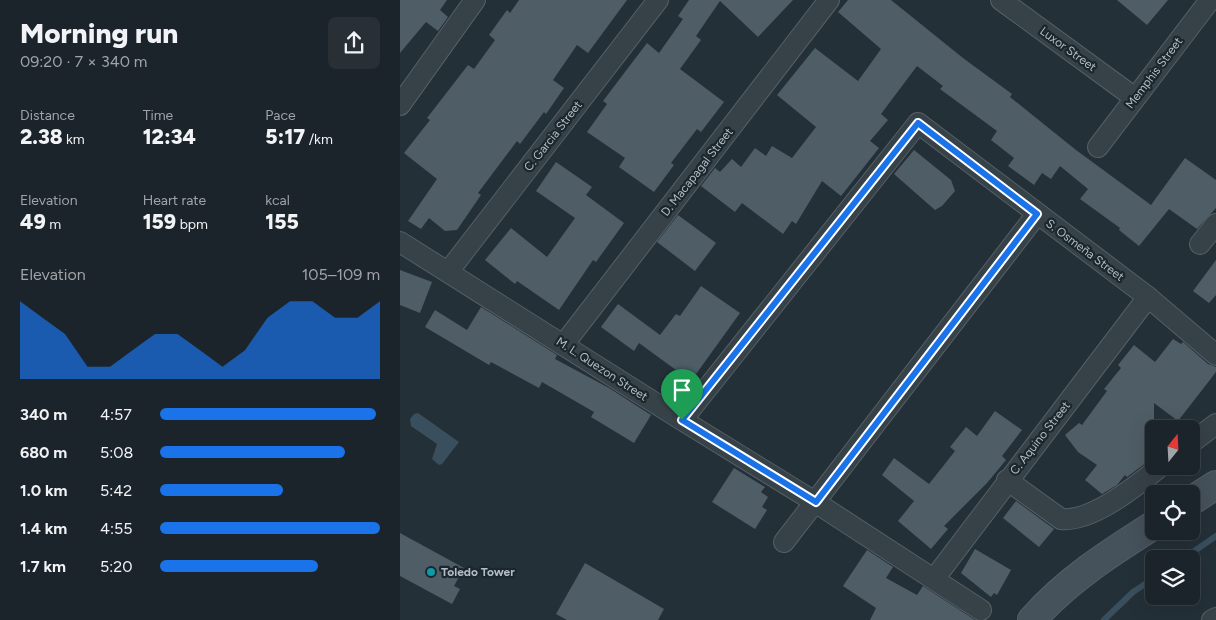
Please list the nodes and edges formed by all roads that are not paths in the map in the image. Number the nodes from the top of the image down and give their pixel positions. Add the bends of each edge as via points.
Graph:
1 (475, 0) edge
2 (658, 0) edge
3 (829, 0) edge
4 (1210, 0) edge
5 (1007, 2) edge
6 (1135, 98) junction
7 (400, 105) edge
8 (1098, 147) dead end
9 (1037, 214) junction
10 (1216, 224) edge
11 (400, 242) edge
12 (1200, 244) dead end
13 (448, 272) junction
14 (1148, 297) junction
15 (564, 344) junction
16 (1216, 355) edge
17 (682, 420) junction
18 (1216, 424) edge
19 (1200, 436) edge
20 (1150, 475) edge
21 (1007, 480) junction
22 (1216, 485) edge
23 (1200, 495) edge
24 (816, 502) junction
25 (1145, 531) edge
26 (784, 542) dead end
27 (934, 579) junction
28 (981, 610) dead end
29 (1216, 618) edge
30 (1032, 620) edge
31 (1212, 620) edge

1 - 7 street
2 - 13 street, C. Garcia Street
3 - 15 street, D. Macapagal Street
4 - 6 street, Memphis Street
5 - 6 street, Luxor Street
6 - 8 street, Memphis Street
9 - 14 street, S. Osmeña Street
9 - 17 street, S. Osmeña Street via 918,123
9 - 24 street
10 - 12 street
11 - 13 street, M. L. Quezon Street
13 - 15 street, M. L. Quezon Street
14 - 16 street, S. Osmeña Street
14 - 21 street, C. Aquino Street
15 - 17 street, M. L. Quezon Street
17 - 24 street, M. L. Quezon Street
18 - 19 street
20 - 21 street via 1123,496 1070,520 1061,519
21 - 27 street, C. Aquino Street
22 - 23 street
24 - 26 street
24 - 27 street, M. L. Quezon Street
25 - 30 street via 1104,556 1058,592
27 - 28 street, M. L. Quezon Street
29 - 31 street

